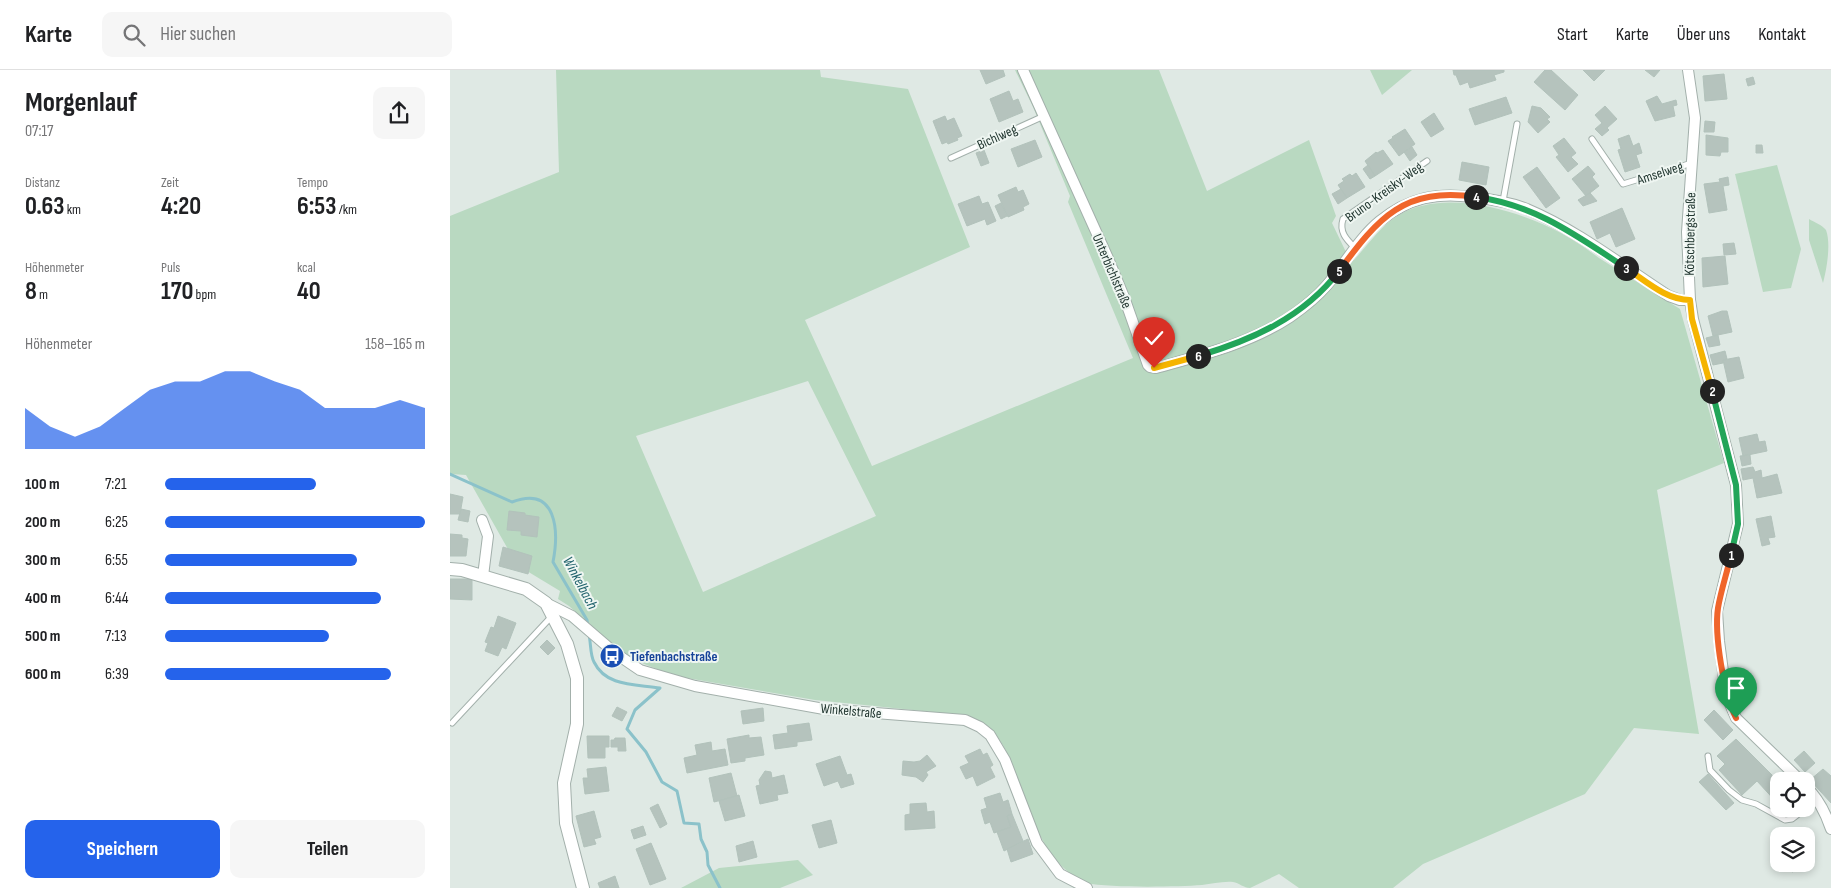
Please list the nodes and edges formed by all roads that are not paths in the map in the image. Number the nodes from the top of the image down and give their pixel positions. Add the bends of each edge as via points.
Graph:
1 (1023, 70) edge
2 (1688, 70) edge
3 (1044, 116) junction
4 (1517, 124) dead end
5 (1592, 139) dead end
6 (951, 158) dead end
7 (1427, 161) dead end
8 (1693, 163) junction
9 (1503, 201) junction
10 (1355, 248) junction
11 (1690, 300) junction
12 (482, 520) dead end
13 (450, 568) edge
14 (484, 576) junction
15 (546, 603) junction
16 (553, 616) junction
17 (452, 723) dead end
18 (1708, 756) dead end
19 (1792, 772) edge
20 (1815, 798) edge
21 (1817, 801) joint
22 (1770, 812) edge
23 (1780, 817) edge
24 (1795, 817) edge
25 (1831, 829) edge
26 (584, 888) edge
27 (1085, 888) edge

1 - 3 street, Unterbichlstraße
2 - 8 street, Kötschbergstraße via 1695,118
3 - 6 lane, Bichlweg
3 - 10 street, Unterbichlstraße via 1107,256 1150,367 1206,354 1270,329 1319,294
4 - 9 lane
5 - 8 lane, Amselweg via 1624,184
7 - 10 lane, Bruno-Kreisky-Weg via 1343,219 1342,232
8 - 11 street, Kötschbergstraße via 1687,232
9 - 10 street, Unterbichlstraße via 1466,196 1422,198 1391,212
9 - 11 street, Unterbichlstraße via 1565,228 1669,296
11 - 19 street, Kötschbergstraße via 1737,499 1736,537 1717,611 1725,687 1736,718
12 - 14 street via 488,536
13 - 14 street
14 - 15 street via 526,589
15 - 16 street
15 - 27 street, Winkelstraße via 572,616 640,670 695,686 824,709 965,720 980,727 990,735 1004,760 1037,843 1060,874
16 - 17 lane
16 - 26 street via 567,644 577,678 577,724 564,783 566,823
18 - 22 lane via 1710,770 1728,790
20 - 21 street
21 - 25 street via 1828,817
23 - 24 lane via 1785,820

